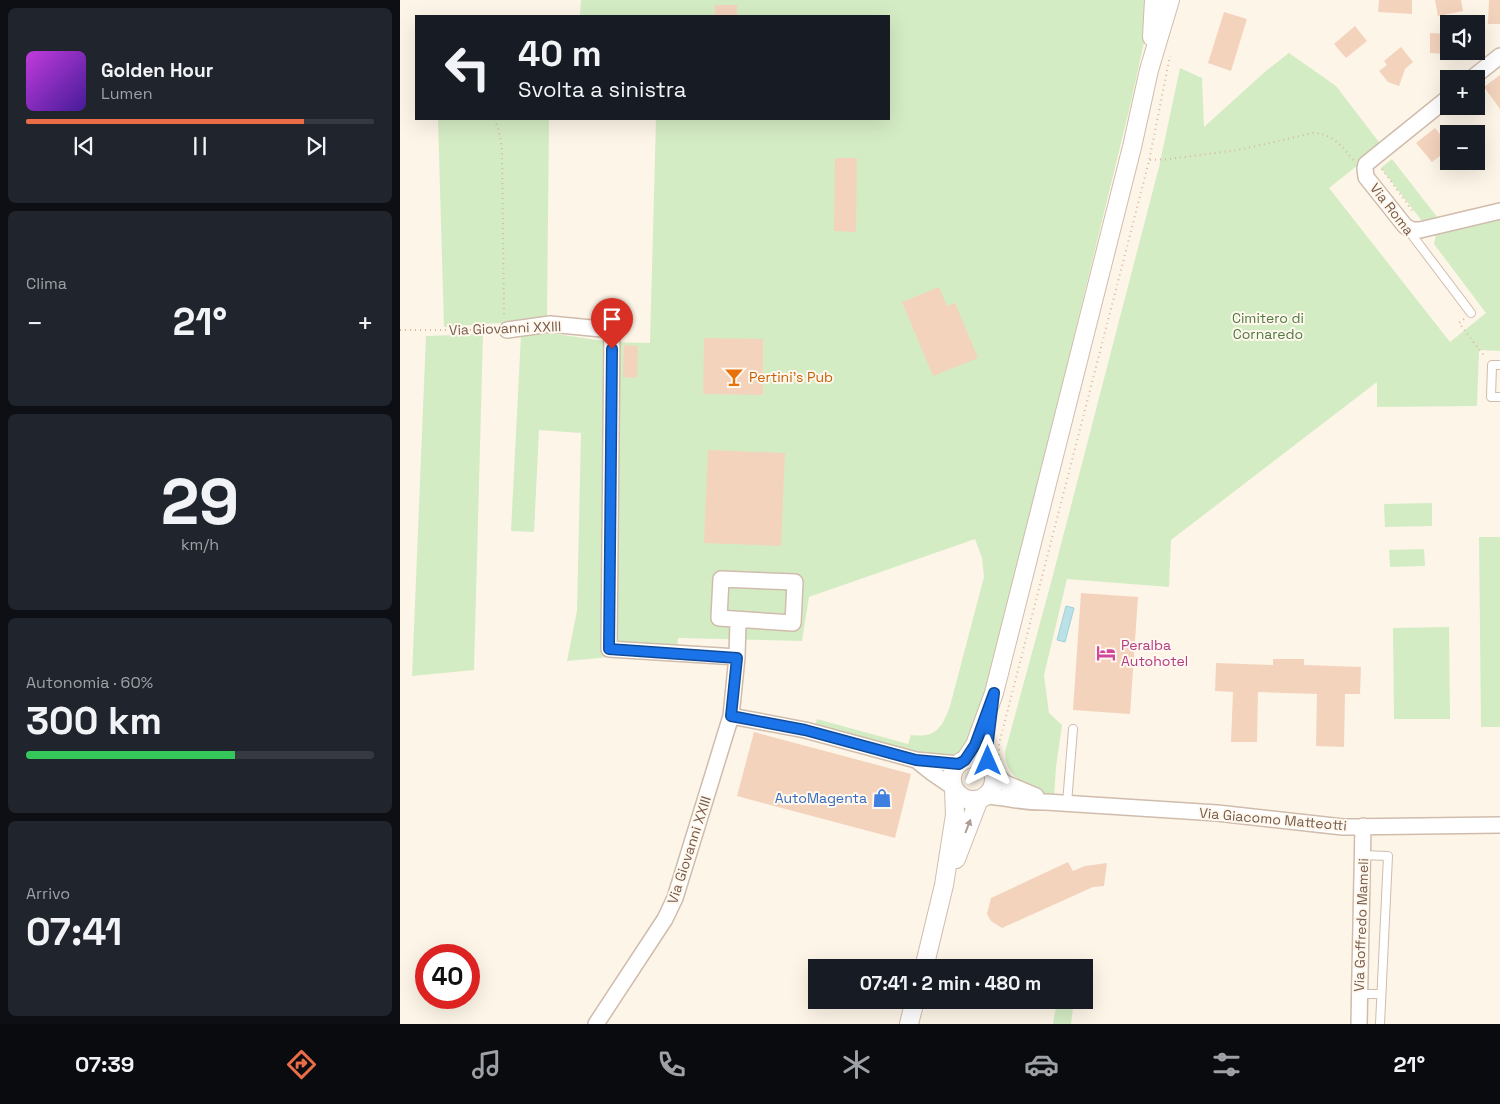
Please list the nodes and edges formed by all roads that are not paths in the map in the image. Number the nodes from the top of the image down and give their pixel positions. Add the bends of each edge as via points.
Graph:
1 (1154, 0) edge
2 (1170, 0) edge
3 (1500, 56) edge
4 (1150, 70) junction
5 (1482, 70) edge
6 (1440, 104) edge
7 (1500, 211) edge
8 (1412, 230) junction
9 (1471, 313) road end
10 (507, 330) road end
11 (1496, 365) edge
12 (1500, 397) edge
13 (738, 620) junction
14 (737, 658) junction
15 (994, 693) junction
16 (731, 716) junction
17 (1073, 729) dead end
18 (916, 760) junction
19 (962, 762) junction
20 (995, 768) junction
21 (954, 788) junction
22 (982, 798) junction
23 (1046, 802) junction
24 (1067, 803) junction
25 (1500, 825) edge
26 (1363, 826) junction
27 (1363, 855) junction
28 (944, 885) junction
29 (926, 959) edge
30 (1360, 994) junction
31 (1382, 994) junction
32 (913, 1009) edge
33 (596, 1024) edge
34 (909, 1024) edge
35 (1359, 1024) edge
36 (1380, 1024) edge

1 - 4 street
2 - 4 street
3 - 5 street
4 - 15 street
6 - 8 street, Via Roma via 1366,164 1366,177 1405,226
7 - 8 street
8 - 9 lane, Via Roma via 1412,235
10 - 14 street, Via Giovanni XXIII via 550,324 612,330 609,649
11 - 12 lane via 1491,397
13 - 13 street via 719,618 721,579 795,582 793,622
13 - 14 street, Via Giovanni XXIII
14 - 16 street, Via Giovanni XXIII
15 - 19 street via 975,745
15 - 20 street via 988,741
16 - 18 street via 805,730
16 - 33 street, Via Giovanni XXIII via 675,898 665,919
17 - 24 lane
18 - 19 street
18 - 21 street
19 - 20 street via 978,759
19 - 21 street via 952,774
20 - 22 street via 993,786
20 - 23 street, Via Giacomo Matteotti via 1005,783
21 - 22 street via 965,799
21 - 28 street via 955,816
22 - 23 street, Via Giacomo Matteotti
28 -> 22 street
23 - 24 street, Via Giacomo Matteotti
24 - 26 street, Via Giacomo Matteotti via 1217,813 1343,827
25 - 26 street, Via Giacomo Matteotti
26 - 27 street, Via Goffredo Mameli
27 - 30 street, Via Goffredo Mameli
27 - 31 lane via 1388,856
28 - 29 street
30 - 31 lane
30 - 35 street, Via Goffredo Mameli
31 - 36 lane
32 - 34 street

